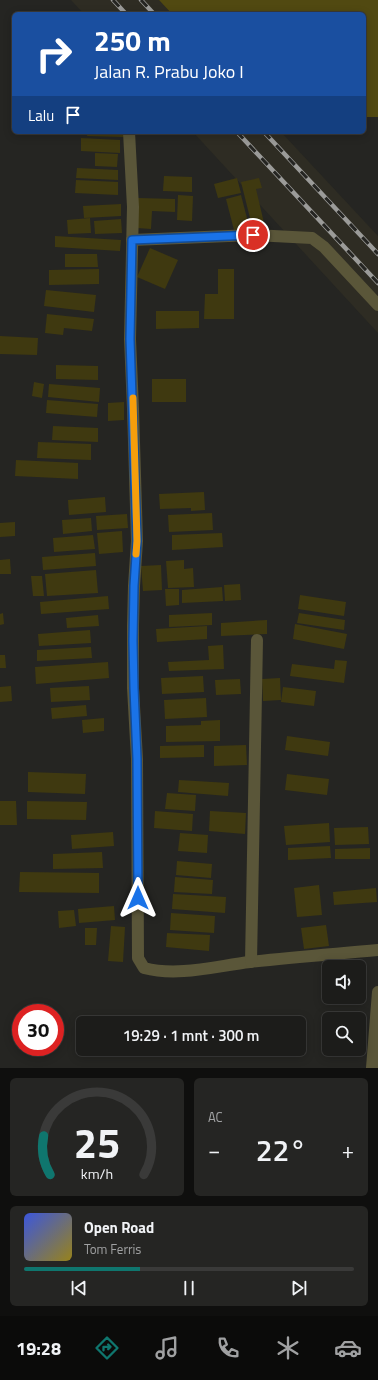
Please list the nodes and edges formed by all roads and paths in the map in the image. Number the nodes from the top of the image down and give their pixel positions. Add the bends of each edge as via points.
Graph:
1 (129, 134) edge
2 (132, 240) junction
3 (378, 305) edge
4 (257, 640) dead end
5 (378, 950) edge
6 (251, 962) junction
7 (378, 992) edge
8 (372, 1068) edge

1 - 2 street
2 - 3 street via 253,235 312,238 324,247
2 - 6 street via 130,339 137,541 133,641 137,759 138,958 144,968 177,972
4 - 6 street
5 - 6 street
7 - 8 street

